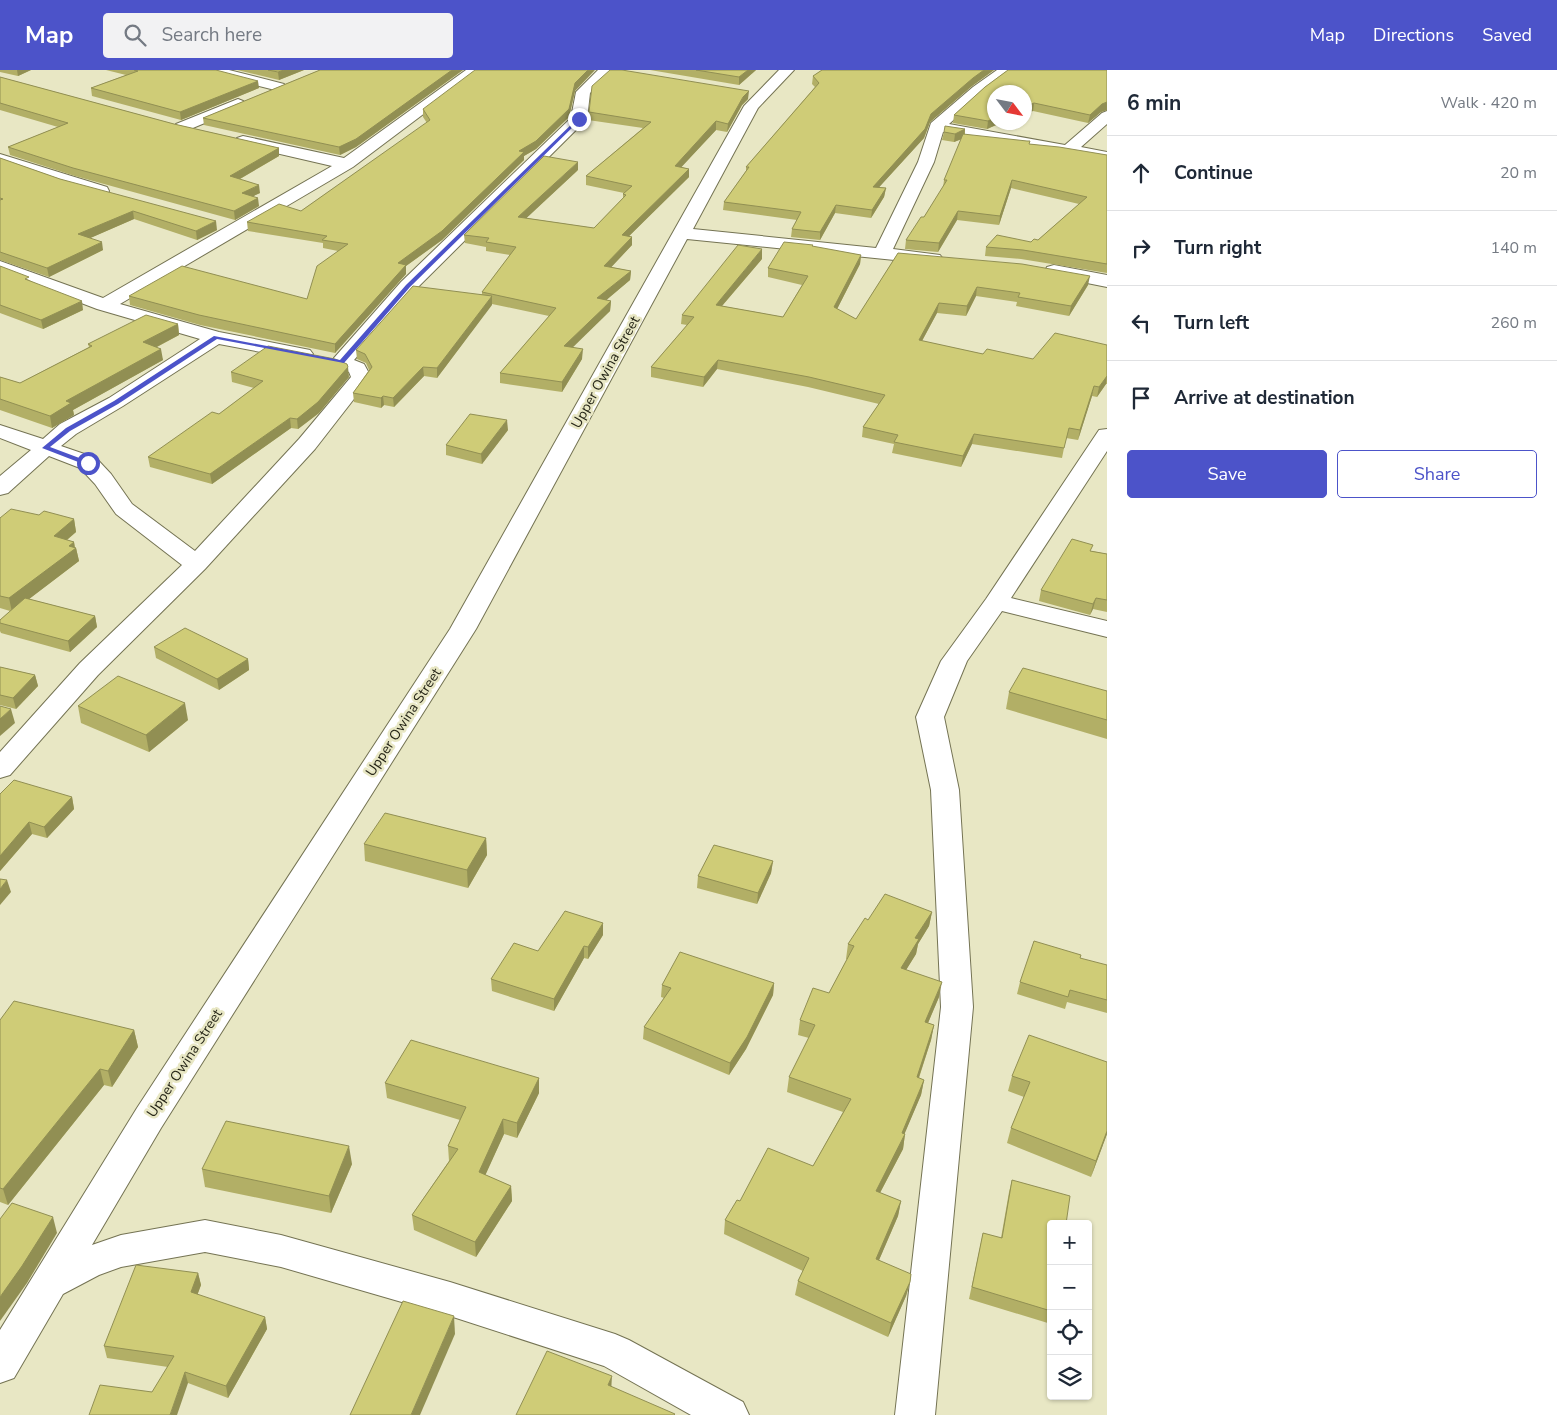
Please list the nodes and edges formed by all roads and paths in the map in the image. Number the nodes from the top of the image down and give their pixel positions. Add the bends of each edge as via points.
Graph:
1 (212, 70) edge
2 (475, 70) edge
3 (614, 70) edge
4 (787, 70) edge
5 (1007, 70) edge
6 (296, 80) edge
7 (280, 87) junction
8 (1107, 116) edge
9 (162, 122) edge
10 (938, 126) junction
11 (182, 127) junction
12 (211, 134) edge
13 (230, 138) edge
14 (1070, 149) junction
15 (1107, 157) edge
16 (0, 159) edge
17 (347, 164) junction
18 (115, 195) edge
19 (219, 223) dead end
20 (238, 228) junction
21 (682, 233) junction
22 (881, 254) junction
23 (954, 260) edge
24 (0, 266) edge
25 (1040, 269) edge
26 (1107, 281) edge
27 (104, 305) junction
28 (216, 338) junction
29 (342, 362) junction
30 (0, 431) edge
31 (1107, 435) edge
32 (45, 448) junction
33 (0, 488) edge
34 (196, 564) junction
35 (996, 602) junction
36 (1107, 629) edge
37 (0, 769) edge
38 (50, 1283) junction
39 (0, 1365) edge
40 (729, 1415) edge
41 (915, 1415) edge

1 - 7 street
2 - 17 street
3 - 29 street via 583,92 579,119 408,286
4 - 21 street, Upper Owina Street via 753,93 752,106
5 - 10 street via 978,90
6 - 7 street
7 - 11 street
8 - 14 street
9 - 11 street
10 - 14 street
10 - 22 street via 926,162
11 - 12 street
13 - 17 street
14 - 15 street
16 - 18 street
17 - 20 street
19 - 20 street
20 - 27 street
21 - 22 street
21 - 38 street, Upper Owina Street via 463,628 149,1118
22 - 23 street
24 - 27 street
25 - 26 street
27 - 28 street
28 - 29 street
28 - 32 street via 68,429
29 - 34 street via 357,368 361,377 354,388
30 - 32 street
31 - 35 street
32 - 33 street
32 - 34 street via 88,463 124,509
34 - 37 street via 89,669
35 - 36 street
35 - 41 street via 954,661 930,717 945,790 957,1007
38 - 39 street, Upper Owina Street
38 - 40 street via 86,1263 121,1251 205,1236 291,1253 615,1352

